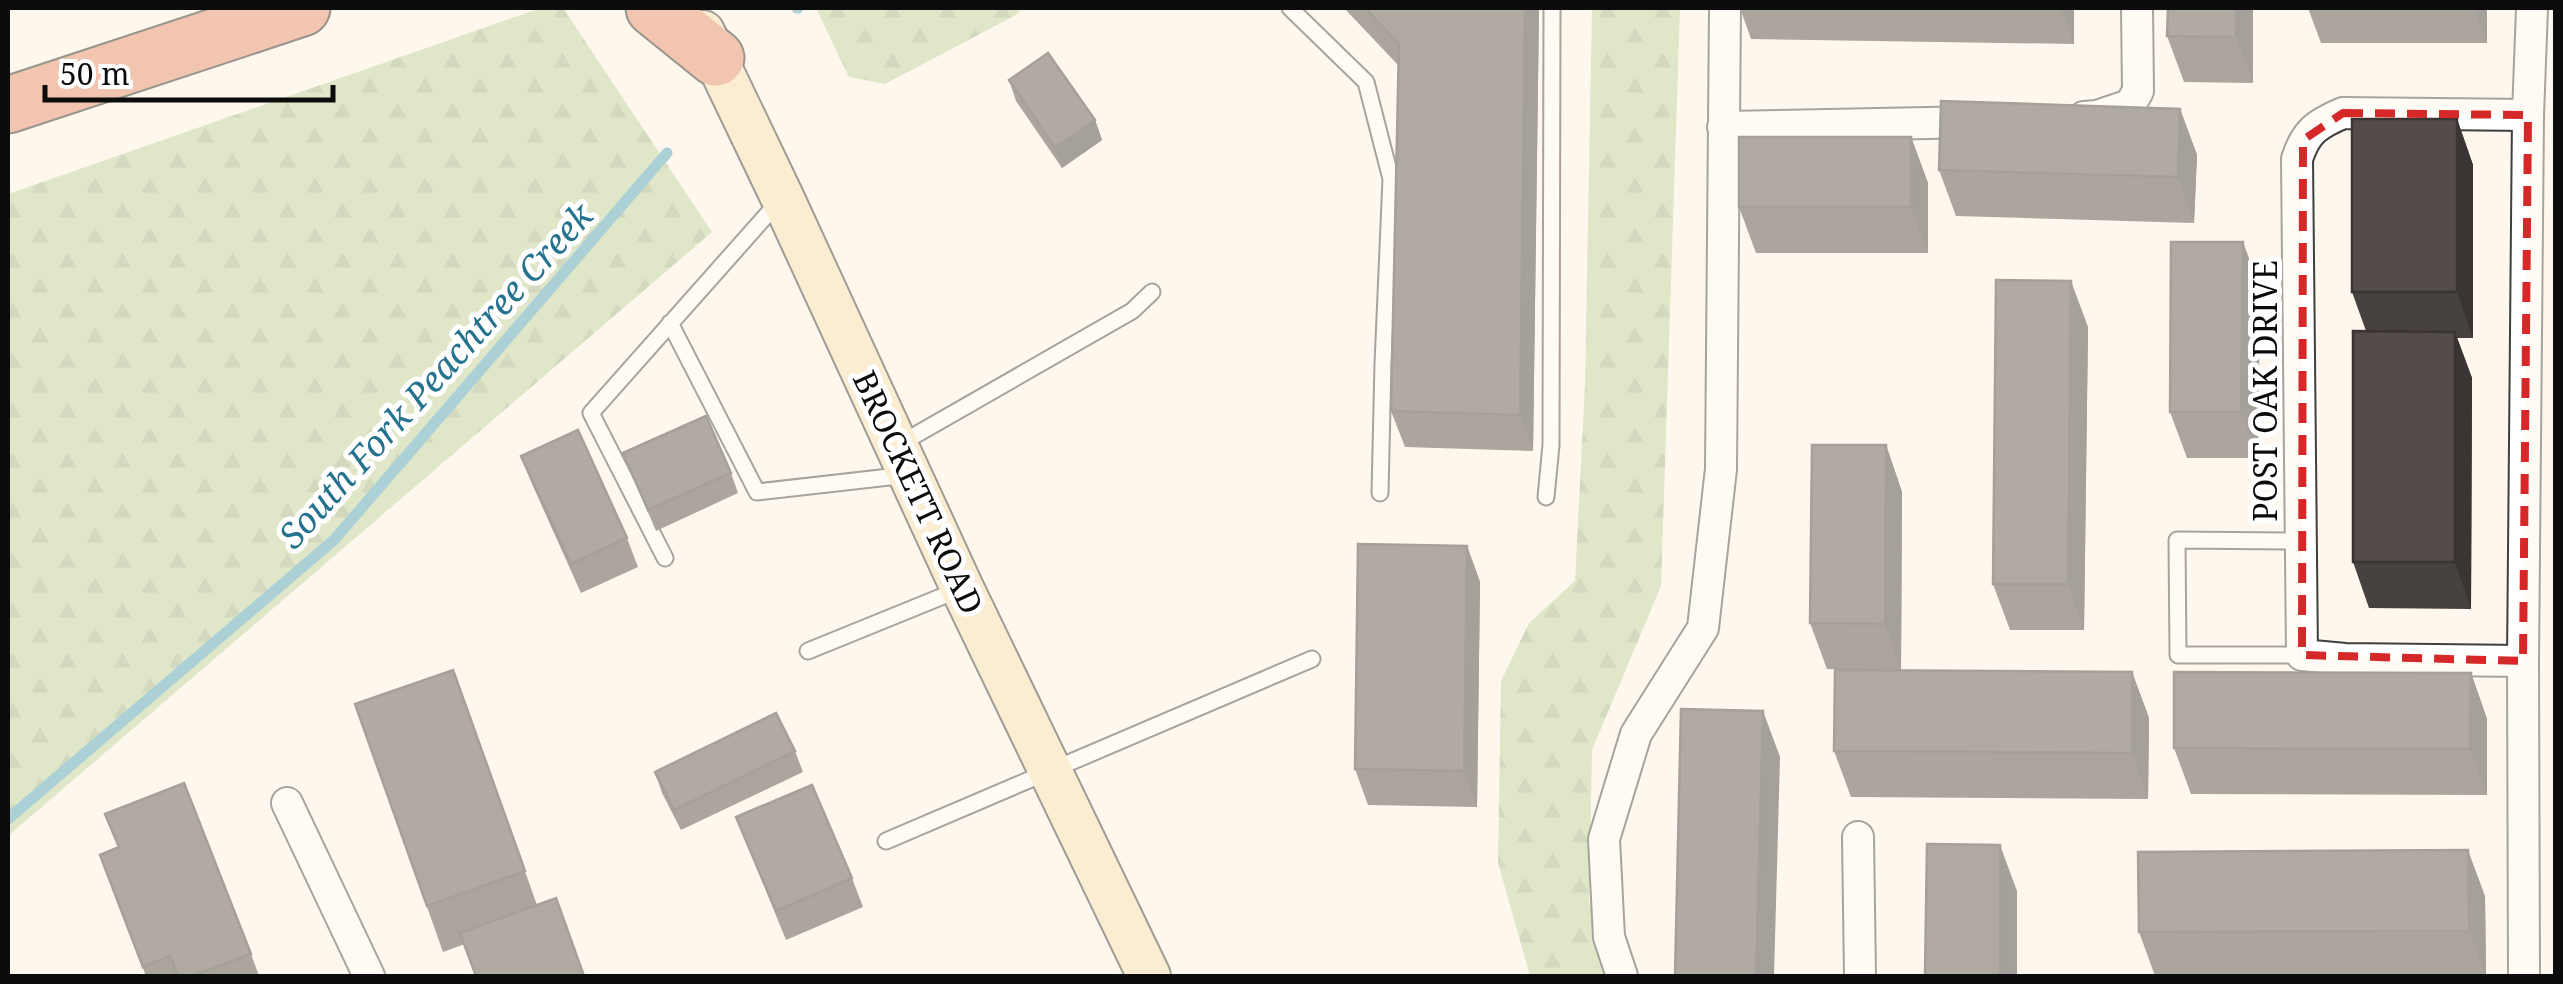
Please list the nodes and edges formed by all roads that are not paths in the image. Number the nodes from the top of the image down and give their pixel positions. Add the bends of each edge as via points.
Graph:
1 (654, 8) edge
2 (690, 8) edge
3 (1290, 8) edge
4 (1552, 8) edge
5 (1725, 8) edge
6 (2137, 8) edge
7 (2532, 8) edge
8 (302, 10) edge
9 (716, 58) junction
10 (8, 105) edge
11 (2528, 115) junction
12 (2062, 119) edge
13 (2008, 122) edge
14 (1723, 127) junction
15 (782, 197) junction
16 (1152, 292) dead end
17 (670, 323) junction
18 (905, 460) junction
19 (1380, 493) dead end
20 (1546, 497) dead end
21 (2300, 541) junction
22 (665, 558) dead end
23 (962, 588) junction
24 (808, 652) dead end
25 (2302, 654) junction
26 (1312, 659) dead end
27 (2522, 661) junction
28 (1050, 770) junction
29 (287, 803) dead end
30 (1858, 837) dead end
31 (886, 841) dead end
32 (369, 976) edge
33 (1149, 976) edge
34 (1622, 976) edge
35 (1860, 976) edge
36 (2524, 976) edge

1 - 9 highway
2 - 9 street, BROCKETT ROAD
3 - 19 lane via 1366,82 1391,180
4 - 20 lane
5 - 14 street
6 - 12 street via 2138,90 2130,105
7 - 11 street
8 - 10 highway
9 - 15 street, BROCKETT ROAD
11 - 21 street, POST OAK DRIVE via 2343,113 2303,140 2297,159
11 - 27 street
13 - 14 street
14 - 34 street via 1721,468 1704,628 1636,734 1604,839 1610,937
15 - 17 lane
15 - 18 street, BROCKETT ROAD
16 - 18 lane
17 - 18 lane via 757,492
17 - 22 lane via 591,413
18 - 23 street, BROCKETT ROAD
21 - 25 street, POST OAK DRIVE
21 - 25 lane via 2177,540 2178,655
23 - 24 lane
23 - 28 street, BROCKETT ROAD
25 - 27 street
26 - 28 lane
27 - 36 street
28 - 31 lane
28 - 33 street, BROCKETT ROAD
29 - 32 street
30 - 35 street

